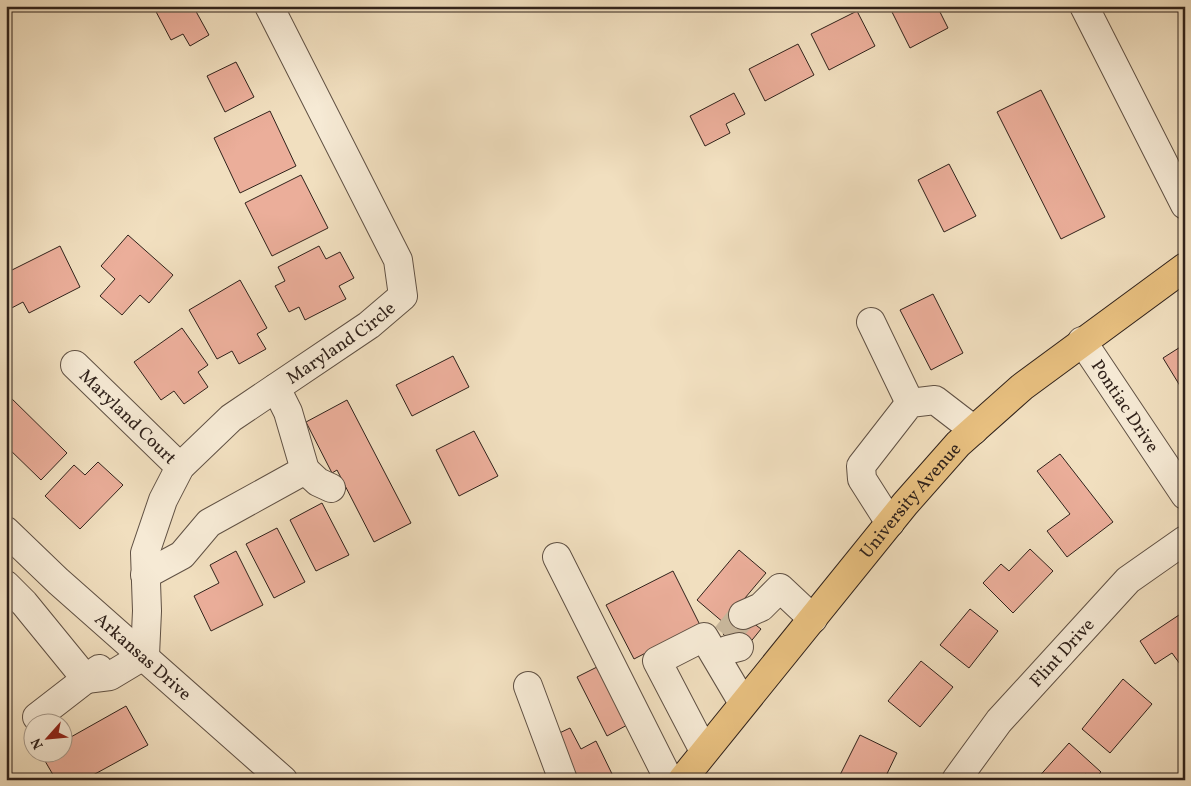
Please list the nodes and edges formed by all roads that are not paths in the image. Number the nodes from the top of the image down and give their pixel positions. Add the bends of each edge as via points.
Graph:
1 (269, 6) edge
2 (1084, 6) edge
3 (1185, 205) edge
4 (1185, 267) edge
5 (871, 322) dead end
6 (1082, 341) junction
7 (75, 365) dead end
8 (276, 388) junction
9 (910, 403) junction
10 (974, 430) junction
11 (180, 467) junction
12 (305, 470) junction
13 (331, 488) dead end
14 (1185, 495) edge
15 (890, 523) junction
16 (6, 531) edge
17 (1185, 540) edge
18 (557, 557) dead end
19 (145, 575) junction
20 (6, 585) edge
21 (754, 616) tunnel mouth
22 (813, 619) junction
23 (127, 656) junction
24 (86, 680) junction
25 (528, 686) dead end
26 (743, 703) junction
27 (41, 714) edge
28 (704, 751) junction
29 (283, 780) edge
30 (563, 780) edge
31 (669, 780) edge
32 (682, 780) edge
33 (956, 780) edge

1 - 8 street, Maryland Circle via 398,260 403,296 369,325
2 - 3 street
4 - 6 main road, University Avenue
5 - 9 street
6 - 10 main road, University Avenue via 1022,387
6 - 14 street, Pontiac Drive
7 - 11 street, Maryland Court
8 - 11 street, Maryland Circle via 231,418
8 - 12 street via 288,412
9 - 10 street via 935,400
9 - 15 street via 861,466 862,479
10 - 15 main road, University Avenue
11 - 19 street, Maryland Circle via 163,500 145,553
12 - 13 street
12 - 19 street via 209,523 182,555
15 - 22 main road, University Avenue
16 - 23 street, Arkansas Drive via 58,581
17 - 33 street, Flint Drive via 1128,580 999,721
18 - 31 street
19 - 23 street, Maryland Circle via 147,611
20 - 24 street
21 - 22 street via 780,588
22 - 26 main road, University Avenue
23 - 24 street via 110,676
23 - 29 street, Arkansas Drive
24 - 27 street
25 - 30 street
26 - 28 main road, University Avenue
26 - 28 street via 728,648 704,637 657,661
28 - 32 main road, University Avenue

